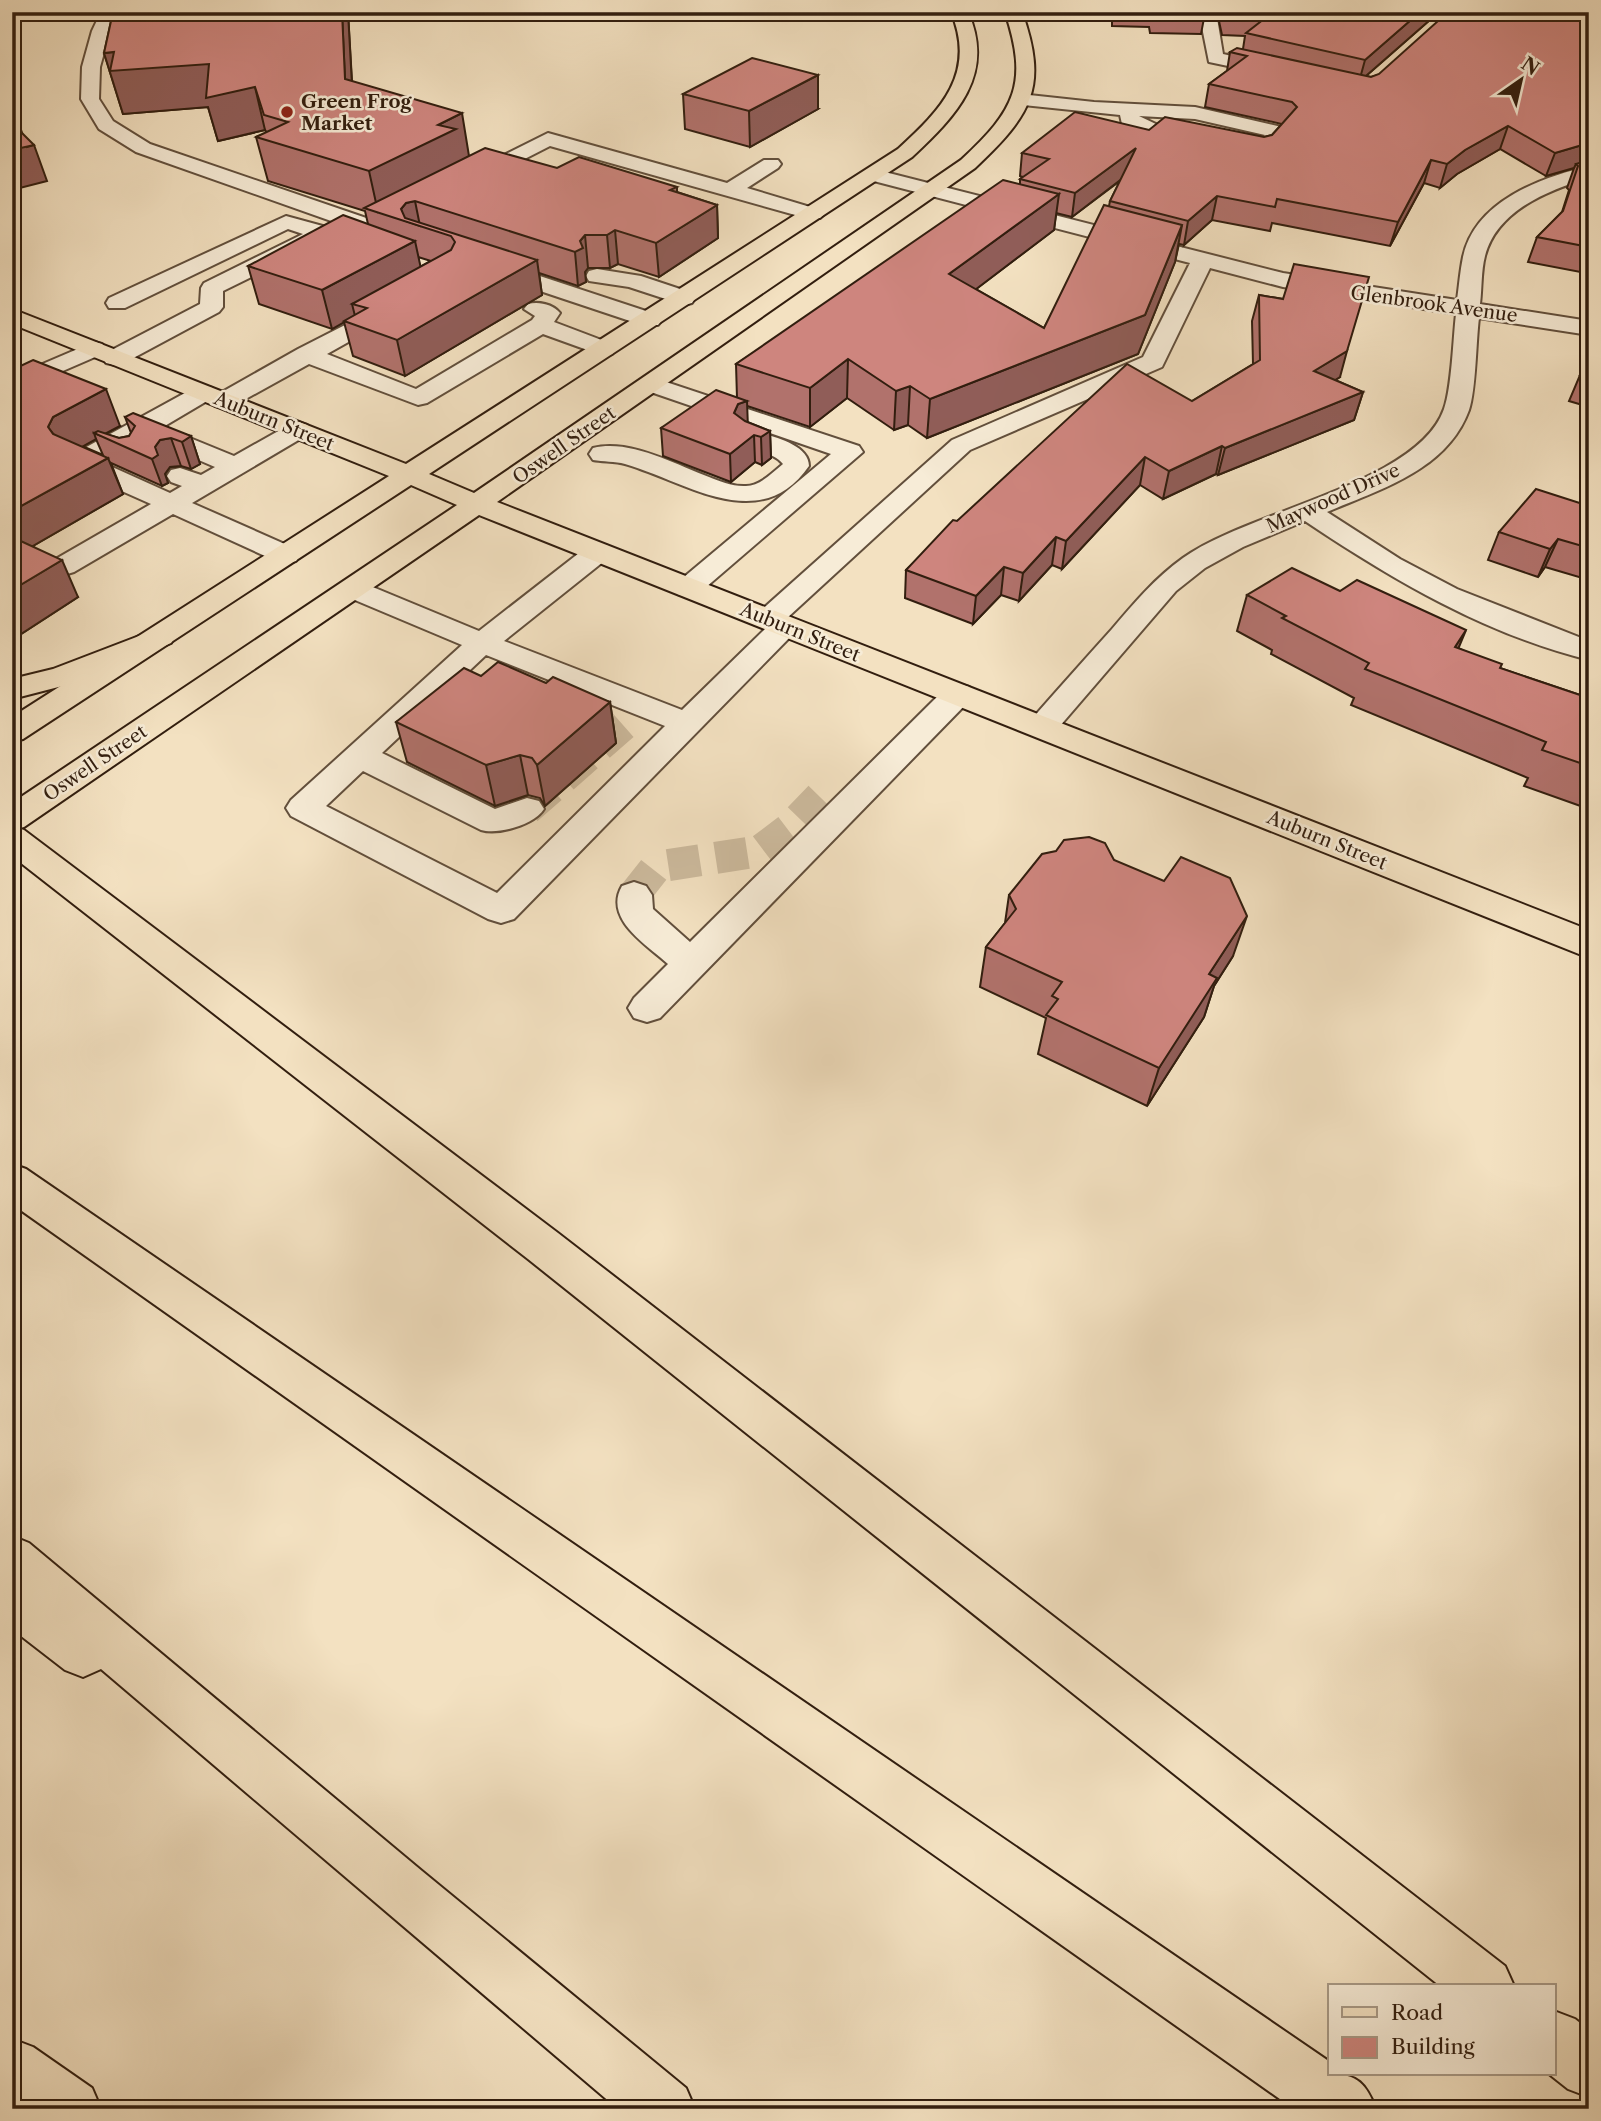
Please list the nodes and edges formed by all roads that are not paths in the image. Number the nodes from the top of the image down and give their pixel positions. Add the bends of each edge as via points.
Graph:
1 (110, 12) edge
2 (959, 12) edge
3 (1013, 12) edge
4 (1207, 12) edge
5 (1296, 76) edge
6 (1020, 100) junction
7 (1129, 110) junction
8 (771, 164) dead end
9 (1589, 172) edge
10 (873, 175) junction
11 (453, 189) edge
12 (730, 190) junction
13 (931, 191) junction
14 (405, 214) edge
15 (813, 214) junction
16 (322, 233) junction
17 (402, 238) edge
18 (374, 240) junction
19 (467, 260) edge
20 (1202, 261) junction
21 (597, 276) dead end
22 (411, 298) edge
23 (684, 298) junction
24 (511, 299) edge
25 (1468, 309) junction
26 (12, 316) edge
27 (650, 320) junction
28 (176, 326) junction
29 (489, 326) dead end
30 (1589, 328) edge
31 (352, 330) junction
32 (531, 331) junction
33 (381, 340) edge
34 (604, 349) junction
35 (105, 353) junction
36 (306, 354) junction
37 (434, 359) dead end
38 (464, 370) junction
39 (651, 384) junction
40 (12, 386) edge
41 (214, 397) junction
42 (701, 402) junction
43 (142, 427) junction
44 (298, 430) junction
45 (568, 442) junction
46 (602, 454) junction
47 (236, 466) junction
48 (410, 475) junction
49 (172, 503) junction
50 (477, 504) junction
51 (1308, 511) junction
52 (771, 518) junction
53 (597, 552) junction
54 (286, 555) junction
55 (64, 566) dead end
56 (688, 587) junction
57 (352, 589) junction
58 (777, 622) junction
59 (160, 637) junction
60 (482, 643) junction
61 (1589, 651) edge
62 (12, 689) edge
63 (958, 694) junction
64 (687, 723) junction
65 (1042, 727) junction
66 (12, 732) edge
67 (359, 755) junction
68 (874, 779) junction
69 (820, 797) tunnel mouth
70 (527, 809) tunnel mouth
71 (12, 819) edge
72 (12, 838) edge
73 (634, 895) dead end
74 (1589, 945) edge
75 (691, 963) junction
76 (647, 1008) dead end
77 (12, 1181) edge
78 (12, 1560) edge
79 (12, 1598) edge
80 (402, 1891) junction
81 (1482, 1984) edge
82 (1556, 2042) edge
83 (12, 2068) edge
84 (1589, 2068) edge
85 (71, 2109) edge
86 (666, 2109) edge
87 (1346, 2109) edge

1 - 18 street via 91,67 90,99 106,125 143,148
2 - 10 main road via 970,40 963,85 928,133
3 - 6 main road, Oswell Street via 1026,49 1027,72
4 - 5 street via 1215,58
6 - 7 street
6 - 13 main road, Oswell Street via 990,144
7 - 7 street via 1195,113 1279,132 1259,152 1152,130 1129,120
8 - 12 street
9 - 25 street, Maywood Drive via 1527,195 1486,230 1474,255
10 - 13 street, Glenbrook Avenue
10 - 15 main road
11 - 12 street via 546,129
12 - 15 street
13 - 20 street, Glenbrook Avenue
13 - 39 main road, Oswell Street
14 - 18 street
15 - 23 main road
16 - 18 street
16 - 28 street via 212,288 211,307
16 - 28 street via 286,222 117,303
17 - 18 street
19 - 27 street
20 - 25 street, Glenbrook Avenue via 1363,295
20 - 58 street via 1153,362 961,445
21 - 23 street via 633,281
22 - 31 street
23 - 27 main road
24 - 32 street via 548,313
25 - 30 street, Glenbrook Avenue
25 - 51 street, Maywood Drive via 1457,408 1443,435 1390,476
26 - 35 main road, Auburn Street
27 - 34 main road
28 - 35 street
29 - 32 street
31 - 33 street
31 - 36 street
32 - 34 street
32 - 38 street
34 - 48 main road
35 - 40 street
35 - 41 main road, Auburn Street
36 - 38 street via 418,398
36 - 41 street
37 - 38 street
39 - 42 street
39 - 45 main road, Oswell Street
41 - 43 street
41 - 44 main road, Auburn Street
42 - 46 street via 713,426 783,450 796,459 796,466 772,486 749,495 714,488 627,456
42 - 52 street via 850,452
43 - 47 street
43 - 49 street via 119,451 79,462
44 - 47 street
44 - 48 main road, Auburn Street
45 - 46 street
45 - 50 main road, Oswell Street
46 - 52 street
47 - 49 street via 191,481
48 - 50 main road, Auburn Street
48 - 54 main road
49 - 54 street
49 - 55 street
50 - 53 main road, Auburn Street
50 - 57 main road, Oswell Street
51 - 61 street via 1401,572 1462,603
51 - 65 street, Maywood Drive via 1233,541 1166,585
52 - 56 street
53 - 56 main road, Auburn Street
53 - 60 street
54 - 59 main road
56 - 58 main road, Auburn Street
57 - 60 street
57 - 71 main road, Oswell Street
58 - 63 main road, Auburn Street
58 - 64 street
59 - 62 main road via 63,676
59 - 66 main road
60 - 64 street via 634,715
60 - 67 street
63 - 65 main road, Auburn Street
63 - 68 street
64 - 67 street via 501,910 303,808
65 - 74 main road, Auburn Street
67 - 70 street via 493,822
68 - 69 street
68 - 75 street
72 - 81 main road via 543,1246
73 - 75 street via 636,914
75 - 76 street
77 - 87 main road
78 - 80 main road
79 - 80 main road
80 - 86 main road
82 - 84 main road
83 - 85 main road

